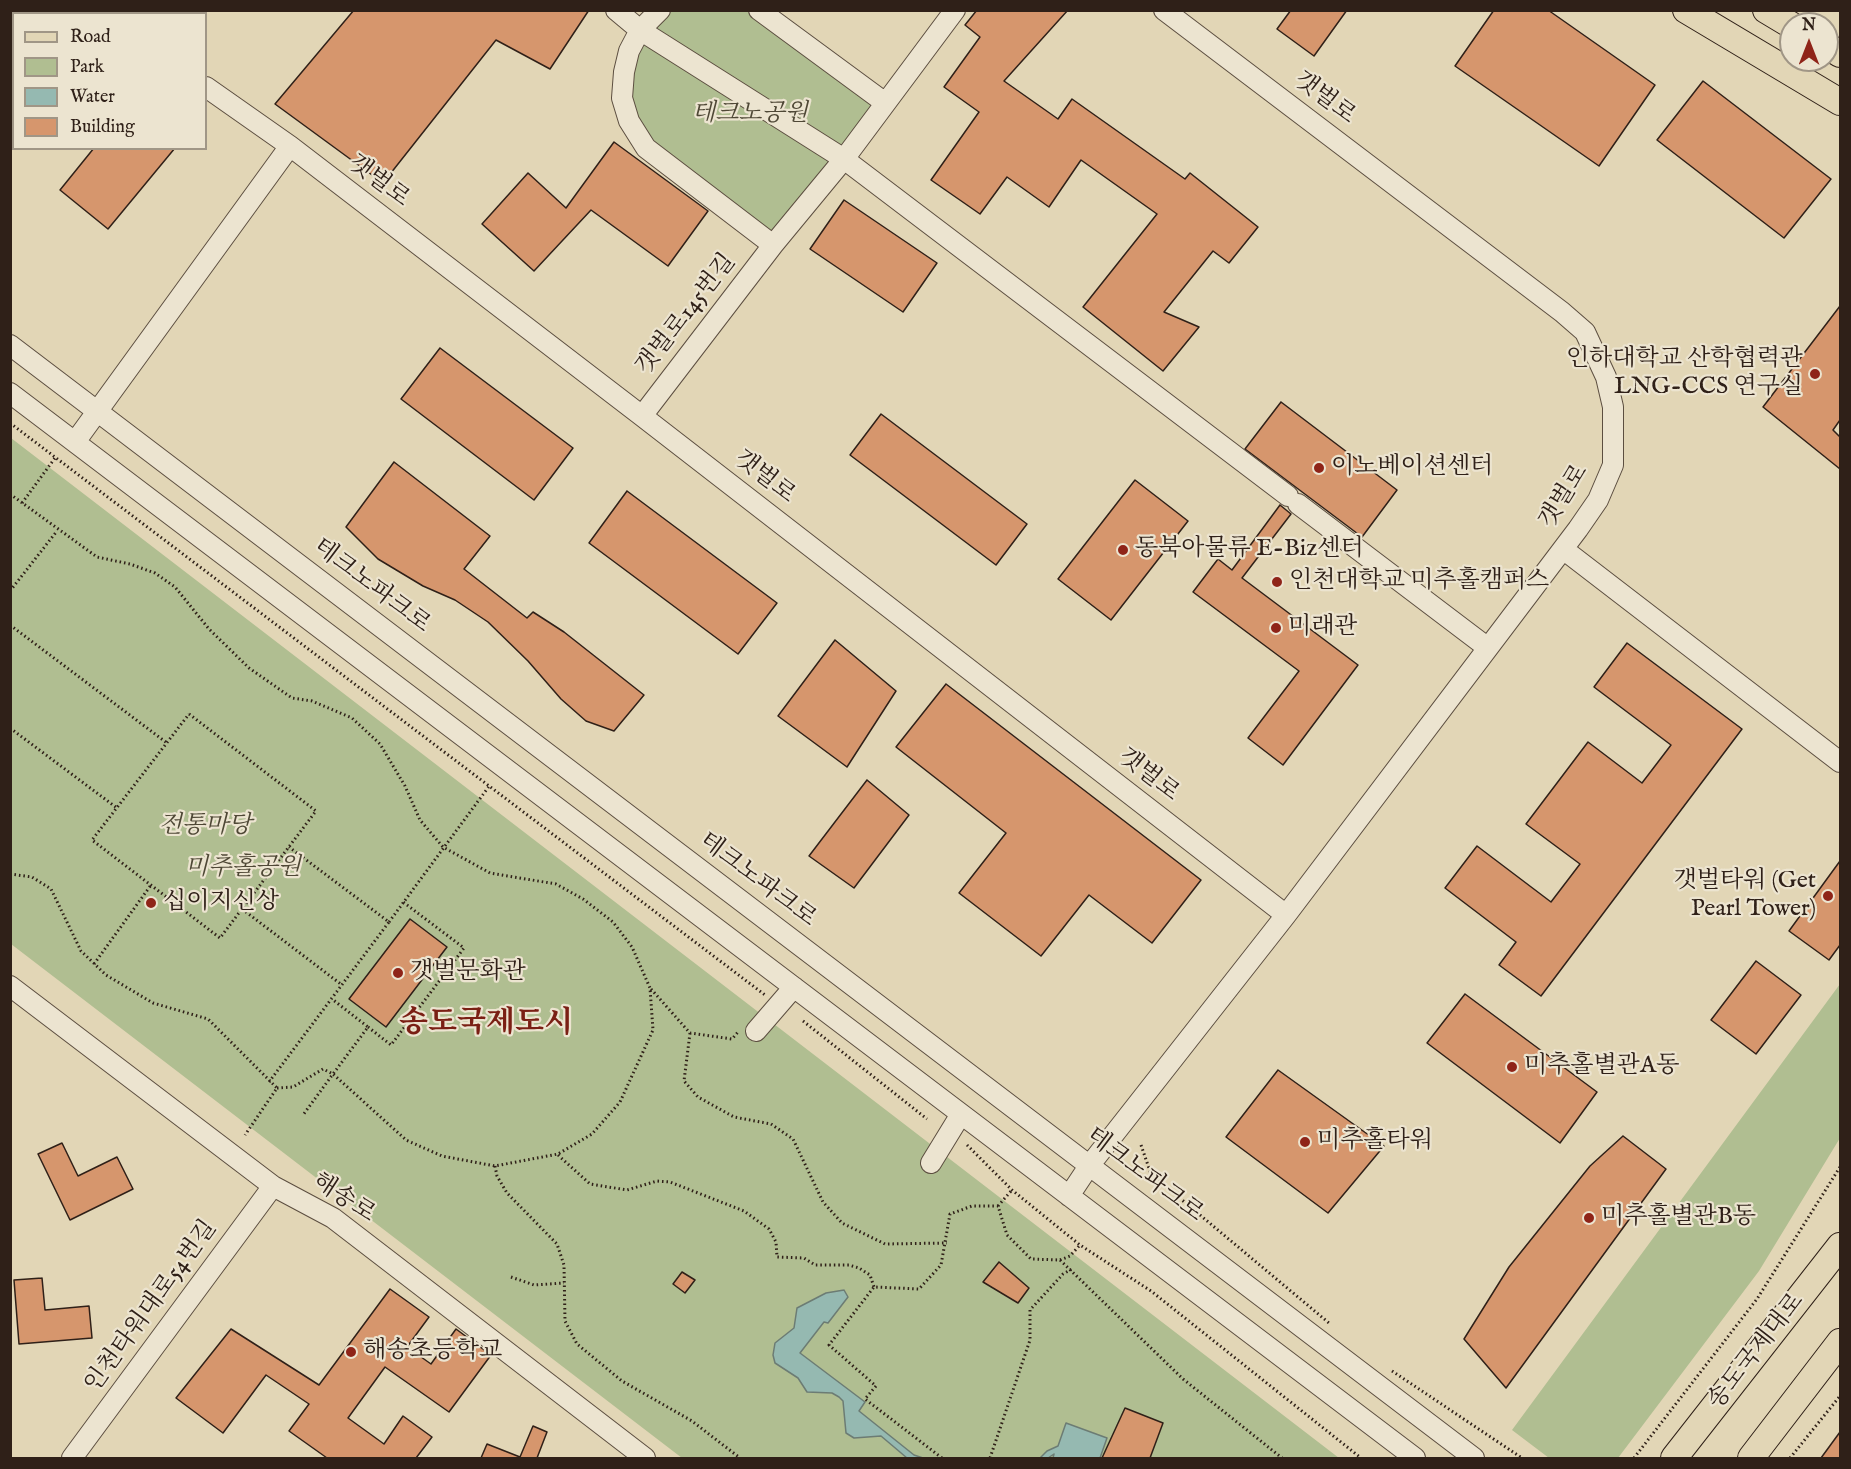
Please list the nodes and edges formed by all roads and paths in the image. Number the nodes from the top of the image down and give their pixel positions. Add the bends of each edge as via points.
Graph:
1 (616, 10) edge
2 (660, 10) edge
3 (759, 10) edge
4 (955, 10) edge
5 (1164, 10) edge
6 (1686, 10) edge
7 (1766, 10) edge
8 (1779, 18) edge
9 (640, 30) junction
10 (207, 88) edge
11 (884, 102) junction
12 (1840, 102) edge
13 (290, 146) junction
14 (843, 159) junction
15 (773, 245) junction
16 (10, 345) edge
17 (10, 393) edge
18 (99, 412) junction
19 (642, 416) junction
20 (10, 423) edge
21 (75, 442) junction
22 (55, 458) junction
23 (10, 494) edge
24 (22, 503) junction
25 (57, 530) junction
26 (1563, 549) junction
27 (10, 591) edge
28 (10, 625) edge
29 (1488, 648) junction
30 (10, 728) edge
31 (166, 743) junction
32 (1840, 762) edge
33 (490, 785) junction
34 (117, 807) junction
35 (288, 847) junction
36 (443, 847) junction
37 (10, 873) edge
38 (151, 885) junction
39 (403, 902) junction
40 (242, 909) junction
41 (1286, 915) junction
42 (389, 922) junction
43 (94, 964) junction
44 (342, 985) junction
45 (10, 986) edge
46 (794, 987) junction
47 (650, 988) junction
48 (765, 995) dead end
49 (332, 999) junction
50 (803, 1021) dead end
51 (368, 1027) junction
52 (756, 1030) dead end
53 (690, 1033) junction
54 (732, 1039) dead end
55 (333, 1074) junction
56 (268, 1082) junction
57 (277, 1088) junction
58 (961, 1114) junction
59 (303, 1115) dead end
60 (927, 1119) dead end
61 (245, 1135) dead end
62 (967, 1145) dead end
63 (1141, 1145) dead end
64 (558, 1154) junction
65 (931, 1163) dead end
66 (495, 1166) junction
67 (1089, 1166) junction
68 (1840, 1167) edge
69 (273, 1186) junction
70 (1012, 1190) junction
71 (1069, 1196) junction
72 (998, 1206) junction
73 (947, 1243) junction
74 (1080, 1245) junction
75 (1840, 1246) edge
76 (1060, 1260) junction
77 (1072, 1269) junction
78 (511, 1277) dead end
79 (564, 1283) junction
80 (874, 1287) junction
81 (1337, 1329) dead end
82 (1840, 1342) edge
83 (1383, 1365) dead end
84 (1840, 1396) edge
85 (72, 1458) edge
86 (645, 1458) edge
87 (740, 1458) edge
88 (942, 1458) edge
89 (990, 1458) edge
90 (1281, 1458) edge
91 (1360, 1458) edge
92 (1415, 1458) edge
93 (1474, 1458) edge
94 (1522, 1458) edge
95 (1634, 1458) edge
96 (1674, 1458) edge
97 (1751, 1458) edge
98 (1790, 1458) edge

1 - 9 street
2 - 9 street, 갯벌로145번길
3 - 11 street
4 - 11 street, 갯벌로145번길
5 - 26 street, 갯벌로 via 1585,332 1606,377 1613,407 1613,465 1598,500
6 - 12 main road
7 - 8 main road
9 - 14 street
9 - 15 street, 갯벌로145번길 via 624,72 622,98 629,121 646,148
10 - 13 street, 갯벌로
11 - 14 street, 갯벌로145번길
13 - 18 street
13 - 19 street, 갯벌로
14 - 15 street, 갯벌로145번길
14 - 29 street
15 - 19 street, 갯벌로145번길
16 - 18 street, 테크노파크로
17 - 21 street
18 - 21 street
18 - 67 street, 테크노파크로
19 - 41 street, 갯벌로
20 - 22 path
21 - 46 street
22 - 24 path
22 - 33 path
23 - 24 path
24 - 25 path
25 - 27 path
25 - 36 path via 97,558 155,573 175,587 249,668 292,698 312,701 352,718 380,744 420,820
26 - 29 street, 갯벌로
26 - 32 street
28 - 31 path
29 - 41 street, 갯벌로
30 - 34 path
31 - 34 path
31 - 35 path via 189,714 316,811
33 - 36 path
33 - 48 path
34 - 38 path via 92,840
35 - 40 path
35 - 42 path
36 - 39 path
36 - 47 path via 490,873 556,884 583,898 613,922 632,947
37 - 43 path via 32,877 51,889 74,940
38 - 40 path via 220,938
38 - 43 path
39 - 42 path
39 - 51 path via 464,948 391,1045
40 - 44 path
41 - 67 street, 갯벌로
42 - 44 path
43 - 56 path via 118,984 153,1003 208,1019
44 - 49 path
45 - 69 street, 해송로
46 - 52 street
46 - 58 street
47 - 53 path
47 - 64 path via 653,1030 620,1102 592,1134
49 - 51 path
49 - 56 path
50 - 60 path
51 - 55 path
53 - 54 path
53 - 73 path via 684,1081 698,1097 734,1117 771,1124 793,1139 823,1202 842,1223 885,1244
55 - 57 path via 323,1068 293,1087
55 - 59 path
55 - 66 path via 406,1140 442,1156
56 - 57 path
57 - 61 path
58 - 65 street
58 - 71 street
62 - 70 path
63 - 81 path via 1151,1174
64 - 66 path
64 - 80 path via 590,1184 627,1190 657,1181 670,1182 744,1212 769,1230 776,1242 777,1257 804,1258 823,1267 859,1268 870,1275
66 - 79 path via 507,1193 557,1244 564,1265
67 - 71 street, 갯벌로
67 - 93 street, 테크노파크로
68 - 95 path via 1758,1299
69 - 85 street, 인천타워대로54번길
69 - 86 street, 해송로 via 333,1218
70 - 72 path
70 - 74 path
71 - 92 street
72 - 73 path via 972,1206 950,1214
72 - 76 path via 1007,1235 1031,1259
73 - 80 path via 941,1265 919,1289
74 - 76 path
74 - 91 path via 1151,1291
75 - 96 main road, 송도국제대로
76 - 77 path
77 - 89 path via 1030,1310 1030,1340
77 - 90 path via 1183,1379
78 - 79 path via 534,1285
79 - 87 path via 565,1321 577,1344 622,1382 692,1421
80 - 88 path via 829,1345 876,1386 865,1400
82 - 97 main road
83 - 94 path
84 - 98 path

